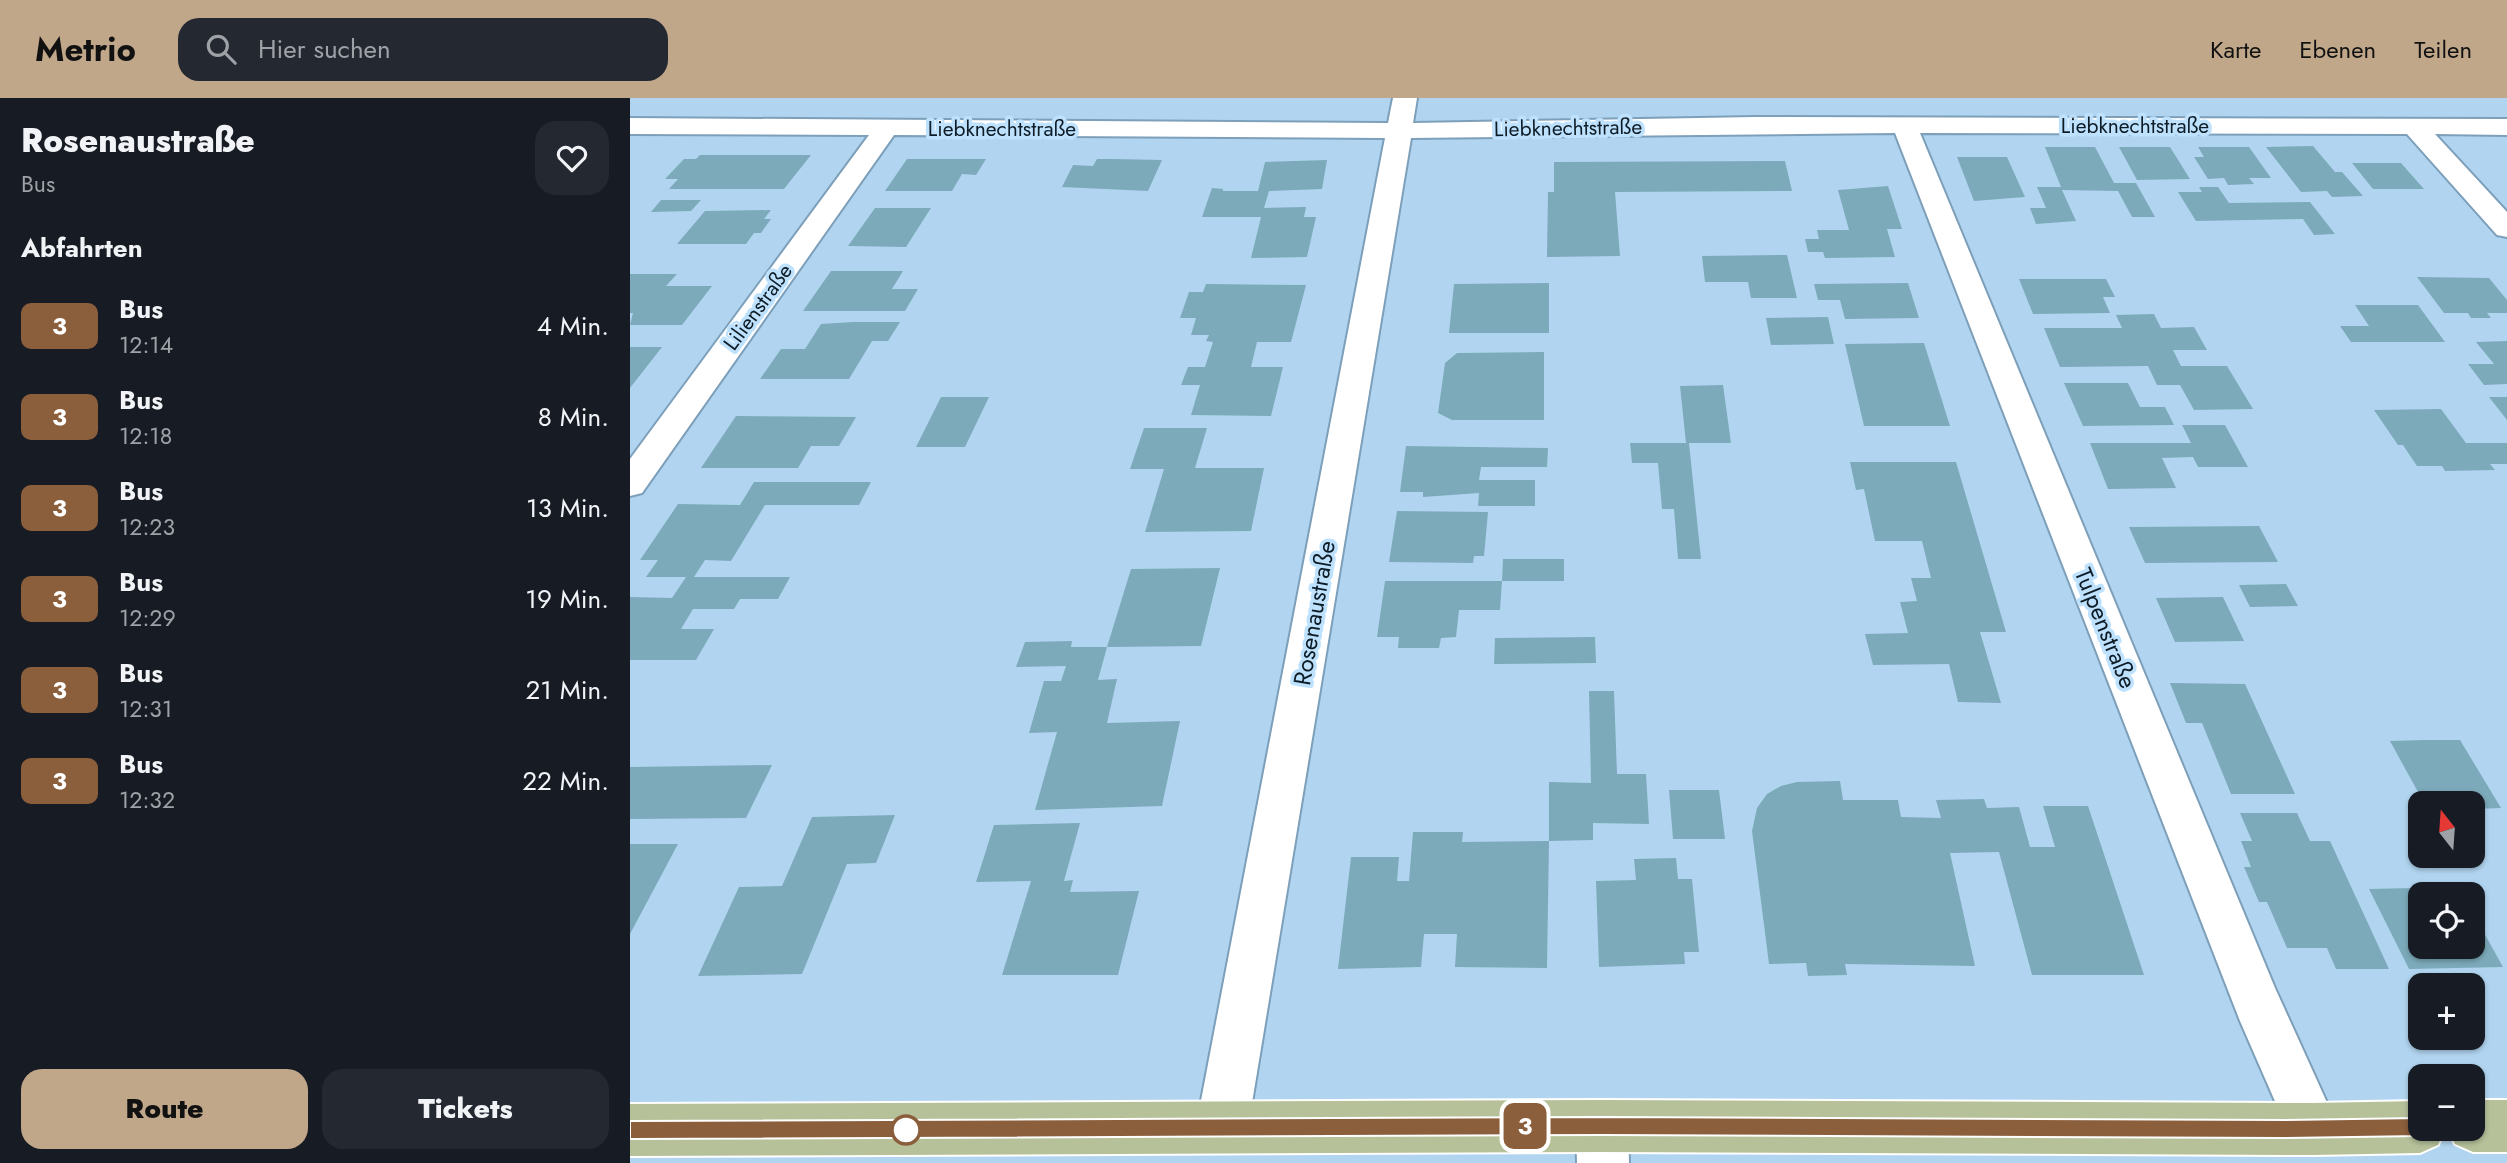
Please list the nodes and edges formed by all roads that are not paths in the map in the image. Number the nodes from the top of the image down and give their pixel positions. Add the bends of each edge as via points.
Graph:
1 (1402, 115) edge
2 (630, 126) edge
3 (1905, 126) junction
4 (2414, 127) junction
5 (2507, 127) edge
6 (886, 129) junction
7 (2496, 204) edge
8 (2507, 229) edge
9 (630, 437) edge
10 (664, 437) junction
11 (630, 484) edge
12 (2485, 1126) edge
13 (2507, 1126) edge
14 (1222, 1127) junction
15 (2408, 1127) edge
16 (2313, 1129) junction
17 (630, 1130) edge
18 (1603, 1144) edge

1 - 3 street, Liebknechtstraße
1 - 6 street, Liebknechtstraße
1 - 14 street, Rosenaustraße
2 - 6 street, Liebknechtstraße
3 - 4 street, Liebknechtstraße
3 - 16 street, Tulpenstraße via 2257,1004
4 - 5 street, Liebknechtstraße
4 - 7 street
6 - 10 street, Lilienstraße
7 - 8 street
9 - 10 street
10 - 11 street, Lilienstraße
12 - 13 main road
14 - 17 main road
14 - 18 main road
15 - 16 main road
16 - 18 main road

